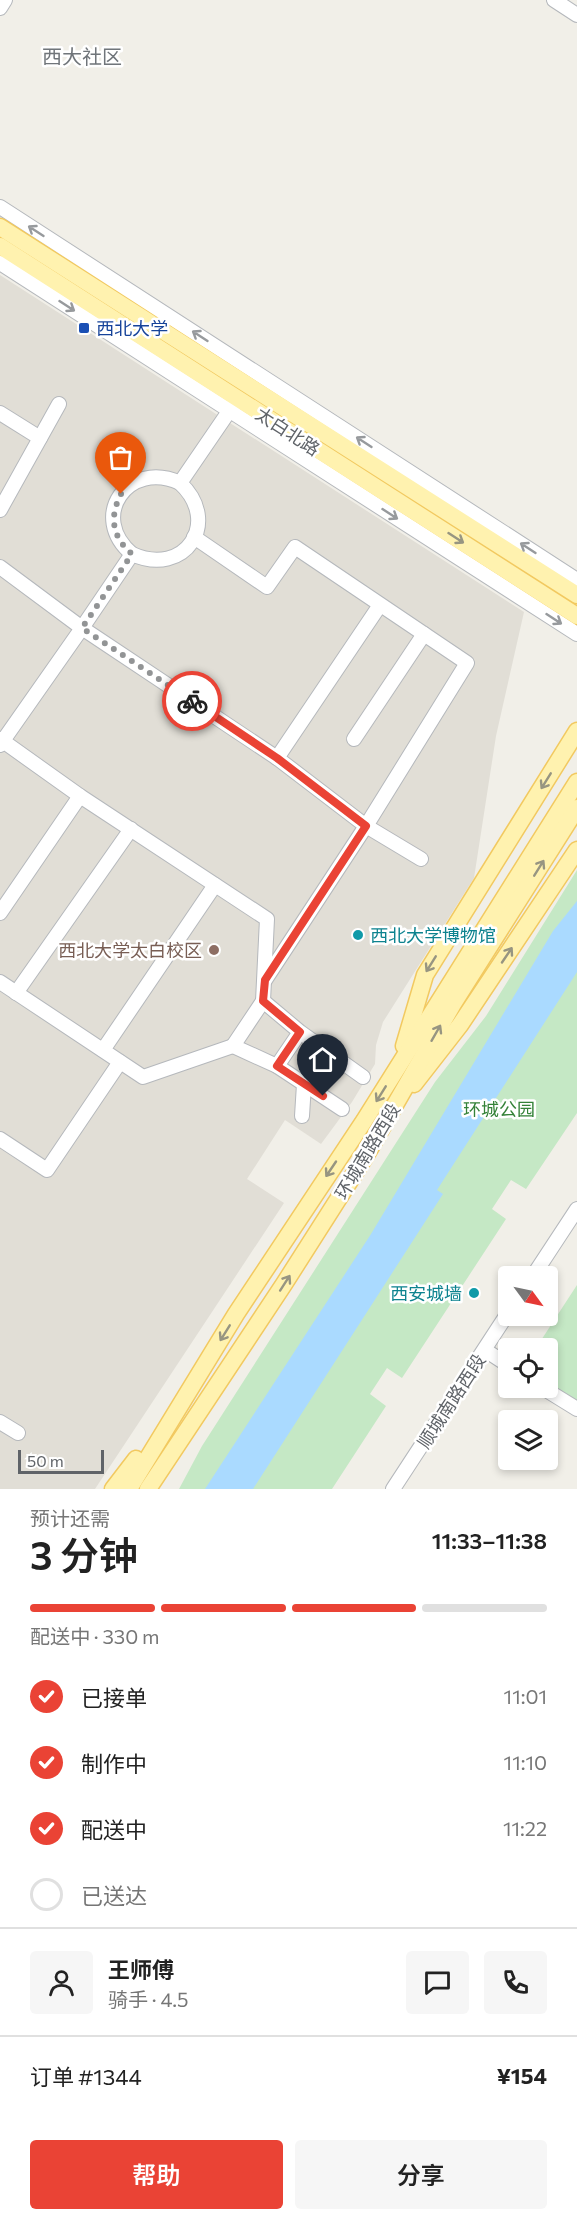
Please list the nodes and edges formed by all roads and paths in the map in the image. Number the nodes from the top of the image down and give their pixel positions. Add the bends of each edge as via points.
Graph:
1 (6, 0) edge
2 (554, 0) edge
3 (0, 8) edge
4 (577, 15) edge
5 (0, 207) edge
6 (0, 227) edge
7 (0, 246) edge
8 (0, 263) edge
9 (59, 404) dead end
10 (234, 405) junction
11 (0, 413) edge
12 (40, 438) junction
13 (180, 483) junction
14 (0, 510) edge
15 (194, 537) junction
16 (132, 554) junction
17 (0, 567) edge
18 (577, 580) edge
19 (577, 595) edge
20 (380, 605) junction
21 (577, 616) edge
22 (82, 628) junction
23 (424, 634) junction
24 (577, 634) edge
25 (577, 731) edge
26 (354, 739) dead end
27 (1, 742) edge
28 (277, 758) junction
29 (577, 783) edge
30 (80, 796) junction
31 (577, 808) edge
32 (366, 826) junction
33 (131, 829) junction
34 (577, 850) edge
35 (421, 859) dead end
36 (215, 885) junction
37 (0, 913) edge
38 (265, 980) junction
39 (0, 982) edge
40 (16, 993) junction
41 (263, 1001) junction
42 (300, 1032) junction
43 (233, 1046) junction
44 (103, 1050) junction
45 (120, 1062) junction
46 (277, 1066) junction
47 (398, 1067) junction
48 (363, 1077) dead end
49 (304, 1084) junction
50 (397, 1102) junction
51 (342, 1108) dead end
52 (302, 1116) dead end
53 (0, 1139) edge
54 (577, 1209) edge
55 (540, 1266) edge
56 (500, 1326) edge
57 (484, 1350) junction
58 (498, 1359) edge
59 (194, 1382) junction
60 (558, 1397) edge
61 (577, 1409) edge
62 (0, 1422) edge
63 (18, 1434) dead end
64 (184, 1437) junction
65 (113, 1489) edge
66 (129, 1489) edge
67 (148, 1489) edge
68 (162, 1489) edge
69 (393, 1489) edge

1 - 3 street
2 - 4 street
18 -> 5 street
6 - 19 main road, 太白北路
7 - 10 main road, 太白北路
8 -> 10 street
9 - 12 street
10 - 13 street
10 -> 21 main road, 太白北路
10 -> 24 street
11 - 12 street
12 - 14 street
13 - 15 street via 194,500 199,516
13 - 16 street via 150,476 129,485 121,494 113,524 119,540
15 - 16 street via 181,553 169,559 154,561
15 - 20 street via 267,587 295,547
16 - 22 street
17 - 22 street
20 - 23 street
20 - 28 street
22 - 27 street
22 - 28 street
23 - 26 street
23 - 32 street via 467,663
25 -> 47 main road via 425,975
27 - 30 street
28 - 32 street
29 - 47 main road, 环城南路西段
30 - 33 street
30 - 37 street
50 -> 31 main road, 环城南路西段 via 453,1004
32 - 35 street
32 - 38 street
33 - 36 street
33 - 40 street
50 -> 34 main road via 425,1073 460,1025
36 - 38 street via 267,919
36 - 44 street
38 - 41 street
39 - 40 street
40 - 44 street
41 - 42 street
41 - 43 street
42 - 46 street
42 - 48 street
43 - 45 street via 143,1077
43 - 46 street
44 - 45 street
45 - 53 street via 47,1170
46 - 49 street
47 -> 59 main road, 环城南路西段
49 - 51 street
49 - 52 street
64 -> 50 main road, 环城南路西段
54 - 55 street
56 - 57 street, 顺城南路西段
57 - 58 street
57 - 69 street, 顺城南路西段
59 - 65 main road, 环城南路西段
59 - 66 main road, 环城南路西段
60 - 61 street
62 - 63 street
64 - 67 main road, 环城南路西段
64 - 68 main road

